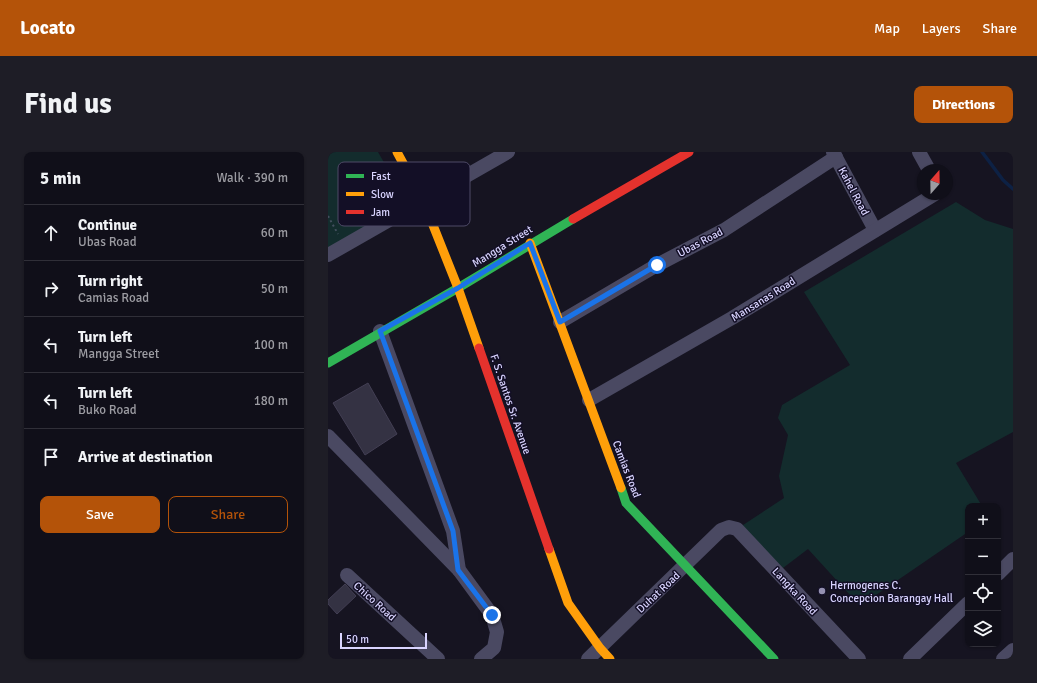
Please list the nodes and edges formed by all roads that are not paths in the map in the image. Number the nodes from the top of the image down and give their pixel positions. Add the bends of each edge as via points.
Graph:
1 (397, 152) edge
2 (508, 152) edge
3 (689, 152) edge
4 (919, 152) edge
5 (834, 154) edge
6 (402, 162) edge
7 (926, 164) edge
8 (470, 173) edge
9 (925, 200) edge
10 (378, 226) edge
11 (433, 226) edge
12 (875, 230) junction
13 (530, 243) junction
14 (328, 255) edge
15 (458, 288) junction
16 (560, 322) junction
17 (380, 331) junction
18 (328, 363) edge
19 (589, 400) junction
20 (328, 436) edge
21 (729, 527) joint
22 (1013, 559) edge
23 (686, 566) junction
24 (458, 570) junction
25 (1001, 571) edge
26 (347, 575) dead end
27 (965, 606) edge
28 (600, 648) junction
29 (1013, 650) edge
30 (438, 659) edge
31 (482, 659) edge
32 (588, 659) edge
33 (610, 659) edge
34 (774, 659) edge
35 (859, 659) edge
36 (910, 659) edge
37 (1004, 659) edge

1 - 6 street, F. S. Santos Sr. Avenue
2 - 8 street
3 - 13 street, Mangga Street
4 - 7 street
5 - 12 street, Kahel Road
5 - 16 street, Ubas Road via 724,230 657,265
9 - 12 street, Mansanas Road
10 - 14 street
11 - 15 street, F. S. Santos Sr. Avenue
12 - 19 street, Mansanas Road via 732,318
13 - 15 street, Mangga Street
13 - 16 street, Camias Road
15 - 17 street, Mangga Street
15 - 28 street, F. S. Santos Sr. Avenue via 568,603
16 - 19 street, Camias Road
17 - 18 street, Mangga Street
17 - 24 street via 453,531
19 - 23 street, Camias Road via 626,503
20 - 24 street
21 - 23 street, Duhat Road via 721,530
21 - 35 street, Langka Road via 737,529
22 - 25 street
23 - 28 street, Duhat Road
23 - 34 street, Camias Road
24 - 31 street via 492,615 497,632 494,648
26 - 30 street, Chico Road
27 - 36 street
28 - 32 street, Duhat Road
28 - 33 street, F. S. Santos Sr. Avenue
29 - 37 street

